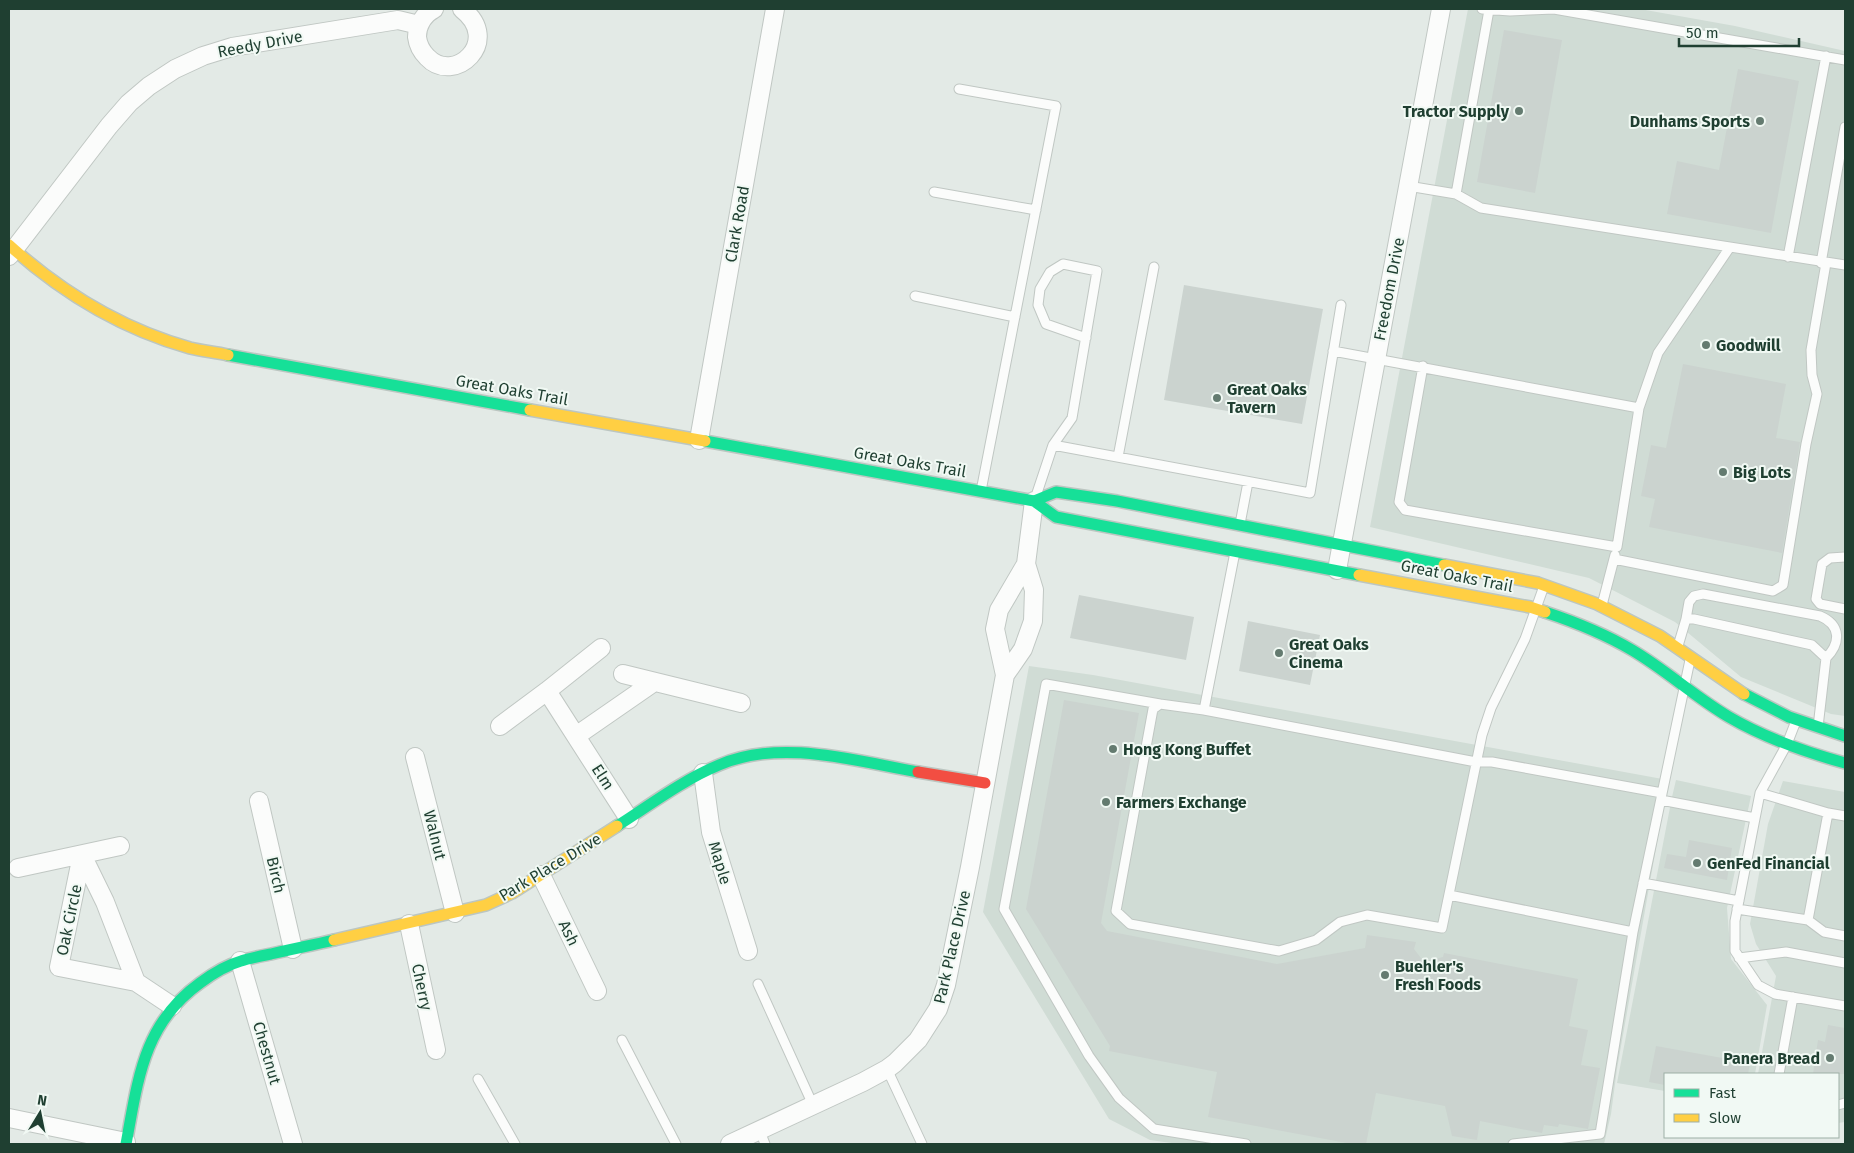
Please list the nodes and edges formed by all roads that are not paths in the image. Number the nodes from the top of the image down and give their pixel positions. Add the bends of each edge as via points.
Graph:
1 (434, 9) edge
2 (462, 9) edge
3 (775, 9) edge
4 (1441, 9) edge
5 (1486, 9) edge
6 (419, 25) junction
7 (1826, 56) junction
8 (1845, 60) edge
9 (959, 89) dead end
10 (1845, 127) edge
11 (1408, 186) junction
12 (934, 192) dead end
13 (1456, 194) junction
14 (1036, 210) junction
15 (1730, 247) junction
16 (10, 250) edge
17 (1788, 257) junction
18 (1824, 263) junction
19 (1845, 265) edge
20 (1154, 267) dead end
21 (915, 296) dead end
22 (1341, 305) dead end
23 (1015, 316) junction
24 (1086, 338) junction
25 (1333, 351) junction
26 (1376, 358) junction
27 (1423, 366) junction
28 (1639, 408) junction
29 (699, 440) junction
30 (1053, 445) junction
31 (1118, 457) junction
32 (1248, 482) junction
33 (981, 491) junction
34 (1034, 501) junction
35 (1238, 538) junction
36 (1341, 545) junction
37 (1617, 547) junction
38 (1845, 557) edge
39 (1614, 559) junction
40 (1026, 564) junction
41 (1337, 570) junction
42 (1544, 585) junction
43 (1602, 606) junction
44 (1537, 609) junction
45 (1845, 609) edge
46 (1686, 619) junction
47 (601, 648) dead end
48 (1677, 648) junction
49 (1690, 658) junction
50 (1826, 658) junction
51 (623, 674) dead end
52 (1005, 676) junction
53 (654, 682) junction
54 (1685, 686) junction
55 (547, 692) junction
56 (741, 703) dead end
57 (1160, 704) junction
58 (1204, 710) junction
59 (1796, 720) junction
60 (500, 726) dead end
61 (1818, 729) junction
62 (576, 736) junction
63 (1845, 736) edge
64 (1787, 744) junction
65 (415, 757) dead end
66 (1476, 762) junction
67 (1845, 763) edge
68 (703, 772) junction
69 (984, 784) junction
70 (1760, 793) junction
71 (1661, 796) junction
72 (259, 801) dead end
73 (1828, 813) junction
74 (1845, 816) edge
75 (629, 818) junction
76 (1755, 818) junction
77 (120, 846) dead end
78 (82, 855) junction
79 (18, 868) dead end
80 (541, 875) junction
81 (1643, 883) junction
82 (1449, 895) junction
83 (1738, 905) junction
84 (455, 913) junction
85 (1808, 920) junction
86 (409, 924) junction
87 (1633, 932) junction
88 (1845, 936) edge
89 (293, 949) junction
90 (748, 951) dead end
91 (1739, 958) junction
92 (240, 961) junction
93 (1845, 963) edge
94 (136, 982) junction
95 (758, 984) dead end
96 (597, 991) dead end
97 (1793, 997) junction
98 (172, 1006) junction
99 (1845, 1006) edge
100 (622, 1040) dead end
101 (436, 1050) dead end
102 (887, 1069) junction
103 (1779, 1073) edge
104 (478, 1079) dead end
105 (813, 1105) junction
106 (9, 1118) edge
107 (762, 1137) edge
108 (126, 1143) edge
109 (294, 1144) edge
110 (515, 1144) edge
111 (676, 1144) edge
112 (730, 1144) edge
113 (922, 1144) edge
114 (1246, 1144) edge
115 (1513, 1144) edge

1 - 6 street via 424,16
2 - 6 street via 470,15 478,33 473,52 458,64 438,65 423,53 418,44
3 - 29 street, Clark Road
4 - 11 street, Freedom Drive
5 - 7 lane via 1554,9
5 - 13 lane
6 - 16 street, Reedy Drive via 398,20 232,47 175,69 129,104
7 - 8 lane
7 - 17 lane
9 - 14 lane via 1056,106
10 - 18 lane
11 - 13 lane
11 - 26 street, Freedom Drive
12 - 14 lane
13 - 15 lane via 1481,208
14 - 23 lane
15 - 17 lane
15 - 28 lane via 1658,353
16 - 29 street, Great Oaks Trail via 77,299 116,320 192,348
17 - 18 lane
18 - 19 lane
18 - 39 lane via 1811,350 1816,394 1783,585 1773,591
20 - 31 lane
21 - 23 lane
22 - 25 lane
23 - 33 lane
24 - 24 lane via 1098,271 1063,264 1050,272 1040,289 1038,305 1046,324
24 - 30 lane via 1072,418
25 - 26 lane
25 - 32 lane via 1310,493
26 - 27 lane
26 - 36 street, Freedom Drive
27 - 28 lane
27 - 37 lane via 1399,502 1405,510
28 - 37 lane
29 - 33 street, Great Oaks Trail
30 - 31 lane
30 - 34 lane
31 - 32 lane
32 - 35 lane
33 - 34 street, Great Oaks Trail
34 - 35 street, Great Oaks Trail via 1056,517
34 - 35 street, Great Oaks Trail via 1056,492 1117,500
34 - 40 street, Park Place Drive
35 - 36 street, Great Oaks Trail
35 - 41 street, Great Oaks Trail
35 - 58 lane
36 - 41 street, Freedom Drive
36 - 42 street, Great Oaks Trail
37 - 39 lane
38 - 45 lane via 1830,558 1822,564 1816,599 1820,604
39 - 43 lane
40 - 52 street, Park Place Drive via 1034,590 1033,621 1024,648
40 - 52 street, Park Place Drive via 1000,610 995,629
41 - 44 street, Great Oaks Trail
42 - 43 street, Great Oaks Trail
42 - 44 lane
43 - 48 street, Great Oaks Trail
44 - 54 street, Great Oaks Trail via 1595,629 1633,650
44 - 66 lane via 1491,708
46 - 48 lane
46 - 50 lane via 1812,645
46 - 50 lane via 1689,602 1694,596 1703,594 1820,616 1834,627 1837,637 1834,650
47 - 55 street
48 - 49 street, Great Oaks Trail
49 - 54 lane
49 - 59 street, Great Oaks Trail via 1752,699
50 - 61 lane
51 - 53 street
52 - 69 street, Park Place Drive
53 - 56 street
53 - 62 street
54 - 64 street, Great Oaks Trail via 1727,716
54 - 71 lane
55 - 60 street
55 - 62 street, Elm
57 - 58 lane
57 - 82 lane via 1153,710 1116,911 1130,924 1279,951 1316,940 1340,922 1367,915 1442,928
57 - 114 lane via 1046,684 1004,909 1089,1056 1118,1098 1154,1130
58 - 66 lane
59 - 61 street, Great Oaks Trail
59 - 64 lane
61 - 63 street, Great Oaks Trail
62 - 75 street, Elm
64 - 67 street, Great Oaks Trail
64 - 70 lane
65 - 84 street, Walnut
66 - 71 lane via 1492,762
66 - 82 lane
68 - 69 street, Park Place Drive via 744,756 805,752
68 - 75 street, Park Place Drive
68 - 90 street, Maple via 711,832
69 - 102 street, Park Place Drive via 970,868 938,1009 918,1040
70 - 73 lane
70 - 76 lane
71 - 76 lane
71 - 81 lane
72 - 89 street, Birch
73 - 74 lane
73 - 85 lane
75 - 80 street, Park Place Drive
76 - 83 lane
77 - 78 street
78 - 79 street
78 - 94 street, Oak Circle via 105,902
78 - 94 street, Oak Circle via 59,967
80 - 84 street, Park Place Drive via 486,905
80 - 96 street, Ash
81 - 83 lane
81 - 87 lane
82 - 87 lane
83 - 85 lane
83 - 91 lane via 1735,951
84 - 86 street, Park Place Drive
85 - 88 lane via 1824,932
86 - 89 street, Park Place Drive
86 - 101 street, Cherry
87 - 115 lane via 1600,1134
89 - 92 street, Park Place Drive
91 - 93 lane via 1786,952
91 - 97 lane via 1758,985 1775,994
92 - 98 street, Park Place Drive via 197,983
92 - 109 street, Chestnut
94 - 98 street, Oak Circle
95 - 105 lane
97 - 99 lane
97 - 103 lane
98 - 108 street, Park Place Drive via 149,1042
100 - 111 lane
102 - 105 street, Park Place Drive
102 - 113 lane
104 - 110 lane
105 - 107 street, Park Place Drive
106 - 108 street
107 - 112 street, Park Place Drive

